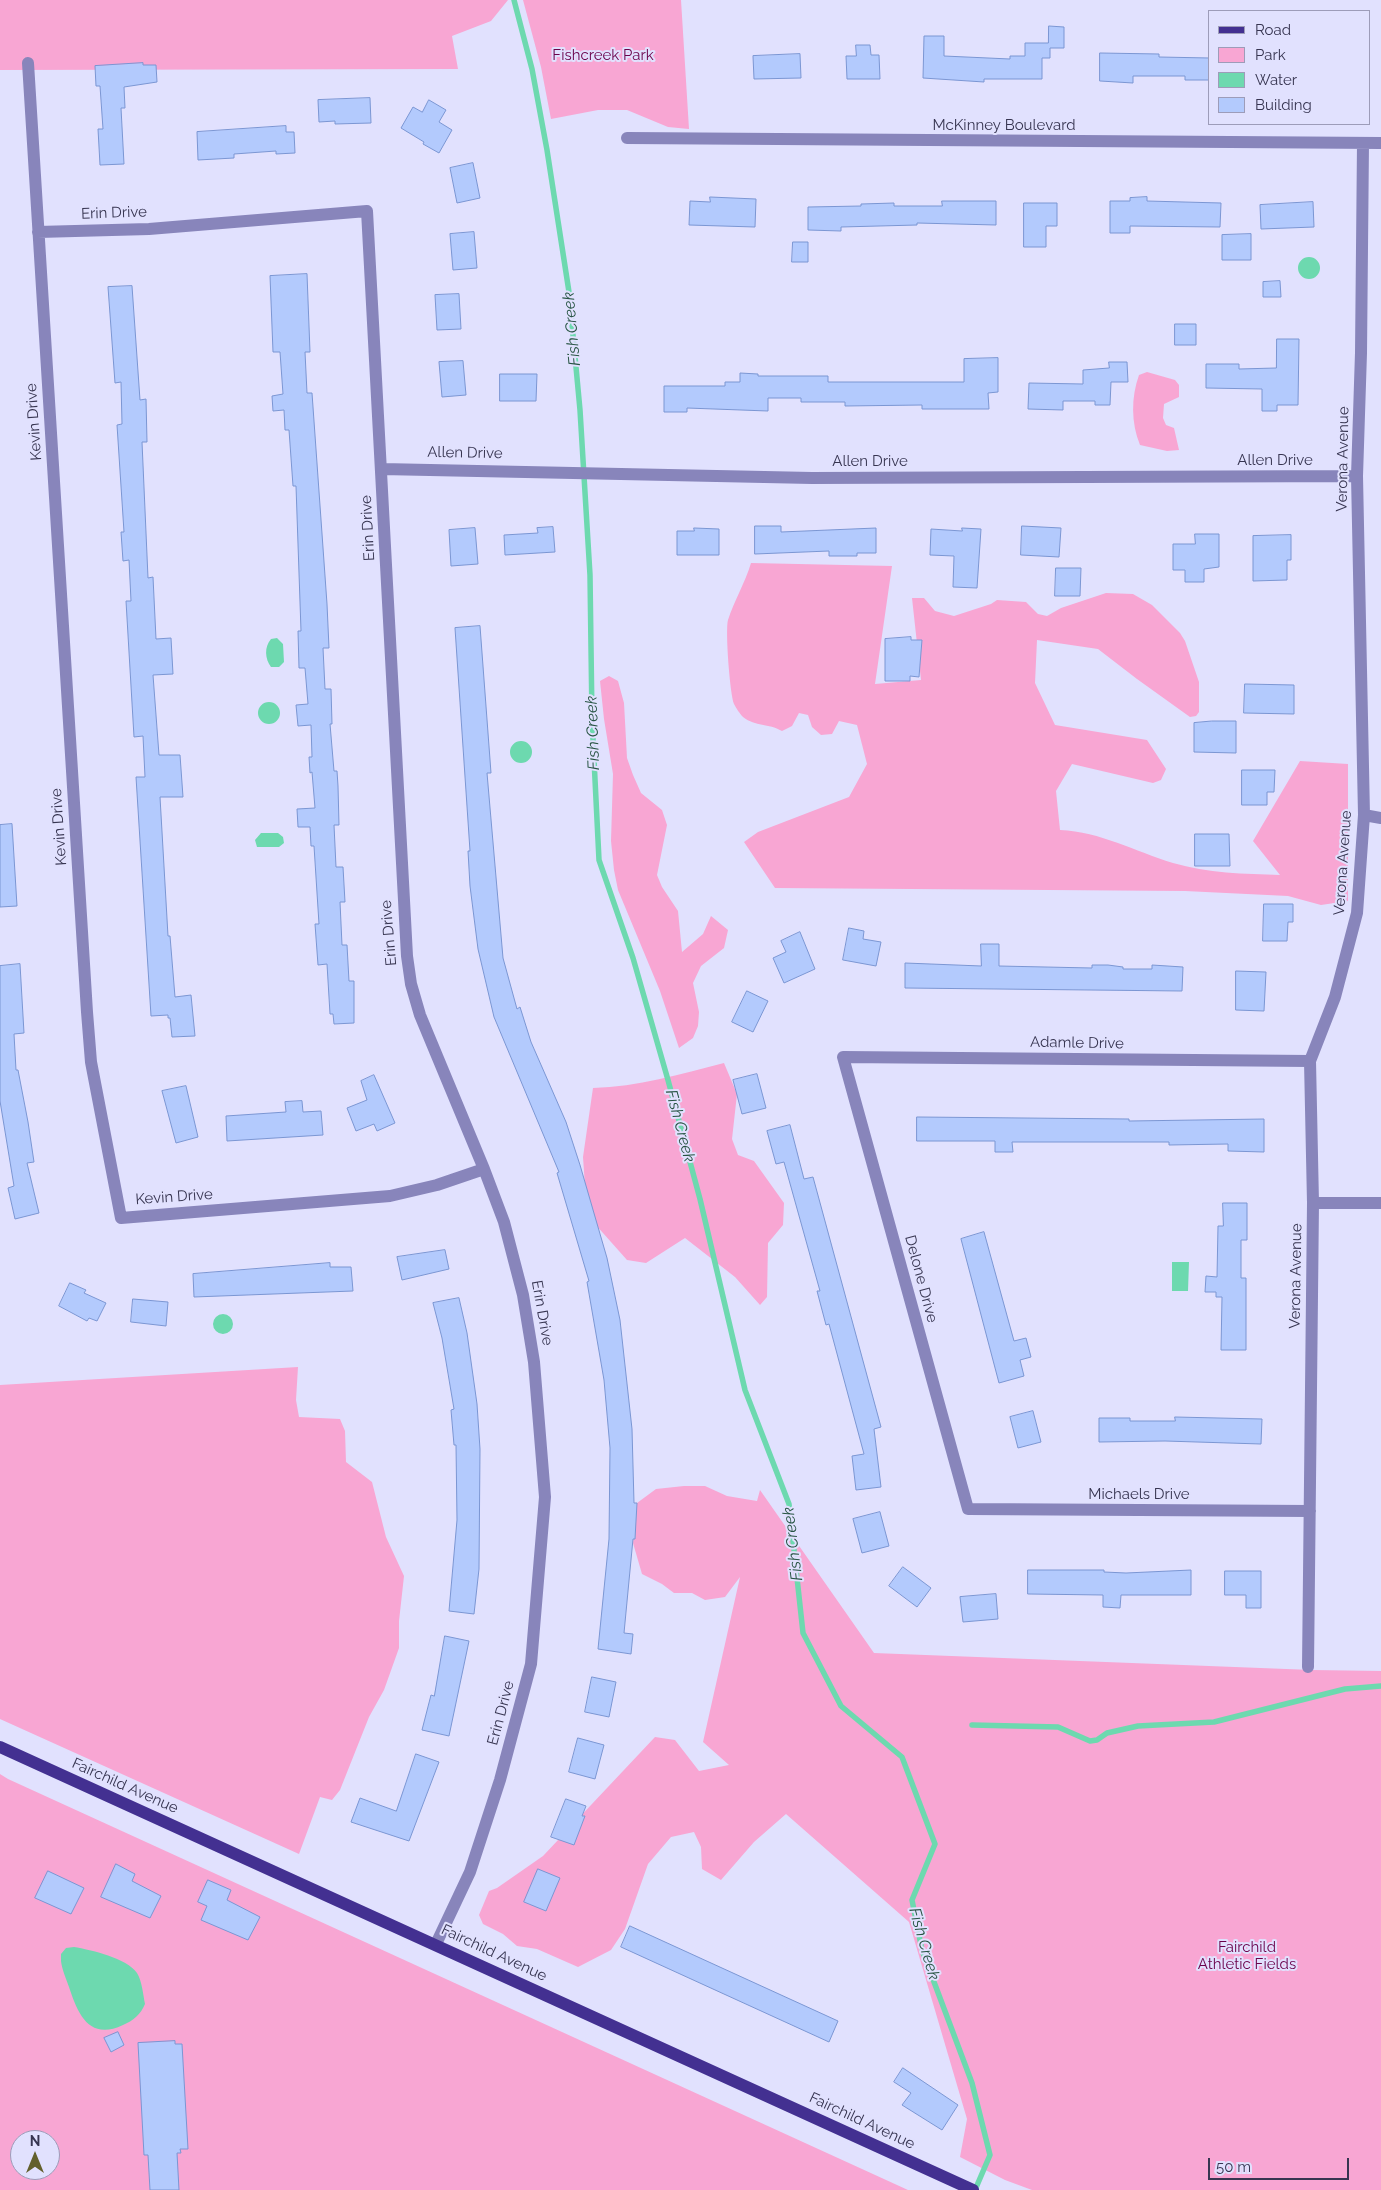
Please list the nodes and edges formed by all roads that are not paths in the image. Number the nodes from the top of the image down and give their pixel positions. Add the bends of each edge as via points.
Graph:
1 (28, 63) dead end
2 (627, 138) dead end
3 (1363, 143) junction
4 (1381, 143) edge
5 (38, 232) junction
6 (382, 469) junction
7 (1357, 476) junction
8 (1364, 815) junction
9 (1381, 818) edge
10 (843, 1057) joint
11 (1310, 1061) junction
12 (484, 1169) junction
13 (1313, 1202) junction
14 (1381, 1203) edge
15 (968, 1509) joint
16 (1310, 1511) junction
17 (1308, 1668) dead end
18 (0, 1746) edge
19 (436, 1944) junction
20 (974, 2190) edge

1 - 5 street, Kevin Drive
2 - 3 street, McKinney Boulevard
3 - 4 street, McKinney Boulevard
3 - 7 street, Verona Avenue
5 - 6 street, Erin Drive via 149,229 367,211
5 - 12 street, Kevin Drive via 90,1054 121,1218 390,1196
6 - 7 street, Allen Drive via 812,478
6 - 12 street, Erin Drive via 403,910 409,975 427,1034
7 - 8 street, Verona Avenue
8 - 9 street
8 - 11 street, Verona Avenue via 1357,913 1336,997
10 - 11 street, Adamle Drive
10 - 15 street, Delone Drive
11 - 13 street, Verona Avenue
12 - 19 street, Erin Drive via 504,1222 524,1295 533,1354 545,1498 542,1550 531,1664 500,1780 470,1872
13 - 14 street
13 - 16 street, Verona Avenue
15 - 16 street, Michaels Drive
16 - 17 street, Verona Avenue
18 - 19 main road, Fairchild Avenue
19 - 20 main road, Fairchild Avenue

